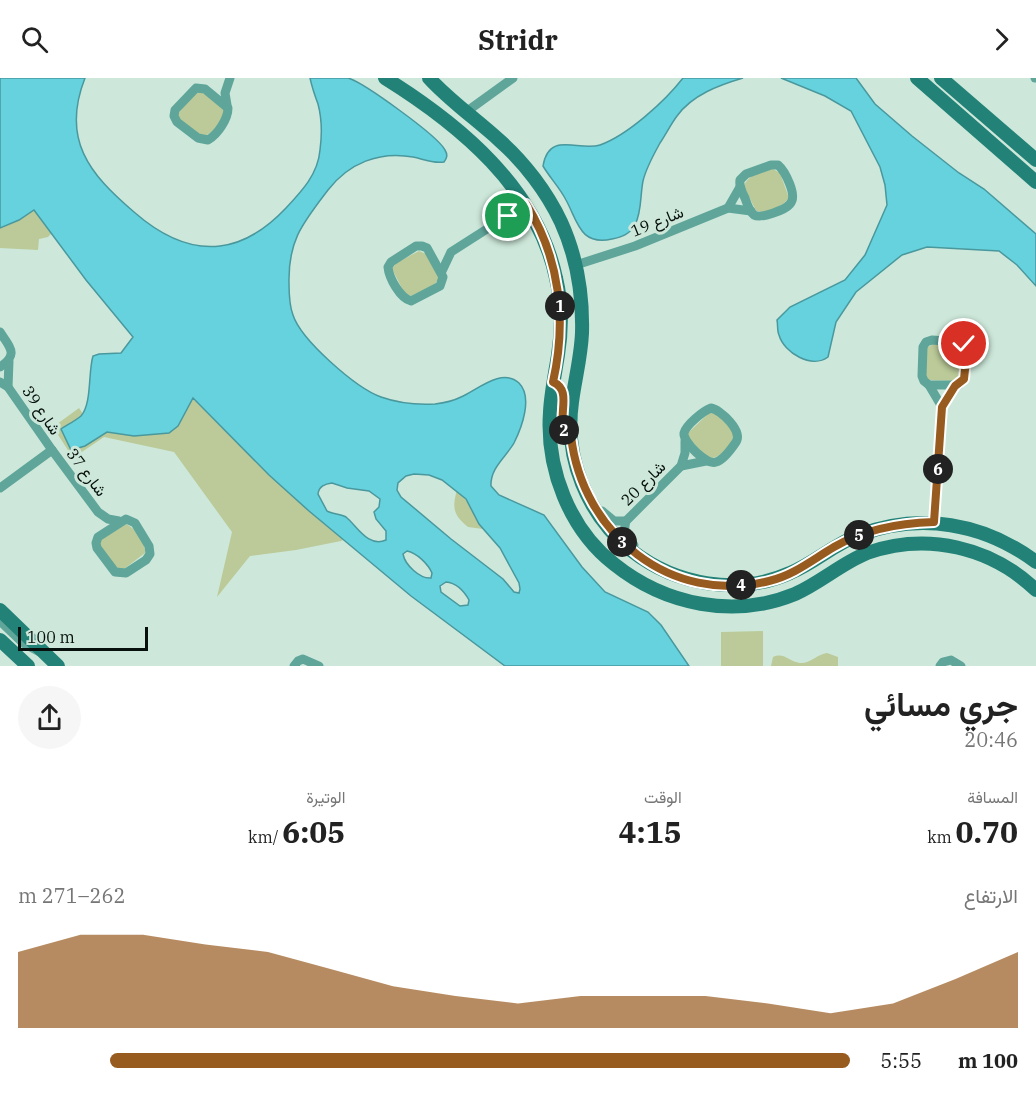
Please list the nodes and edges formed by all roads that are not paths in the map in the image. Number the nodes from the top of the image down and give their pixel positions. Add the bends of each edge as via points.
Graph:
1 (385, 78) edge
2 (429, 78) edge
3 (513, 78) edge
4 (917, 78) edge
5 (941, 78) edge
6 (229, 79) edge
7 (205, 89) junction
8 (227, 105) junction
9 (466, 112) junction
10 (1036, 160) edge
11 (1036, 182) edge
12 (740, 187) junction
13 (528, 207) junction
14 (728, 208) junction
15 (751, 211) junction
16 (571, 249) junction
17 (429, 251) junction
18 (451, 252) junction
19 (596, 258) junction
20 (576, 265) junction
21 (442, 271) junction
22 (0, 332) edge
23 (9, 361) junction
24 (0, 367) edge
25 (553, 382) junction
26 (4, 384) edge
27 (929, 385) junction
28 (955, 386) junction
29 (942, 407) junction
30 (571, 436) junction
31 (686, 441) junction
32 (51, 450) junction
33 (706, 461) junction
34 (681, 465) junction
35 (577, 472) junction
36 (0, 488) edge
37 (98, 512) junction
38 (119, 521) junction
39 (626, 521) junction
40 (934, 522) junction
41 (100, 536) junction
42 (1036, 562) edge
43 (666, 571) junction
44 (724, 585) junction
45 (656, 590) junction
46 (1036, 590) edge
47 (0, 609) edge
48 (0, 621) edge
49 (0, 639) edge
50 (43, 652) junction
51 (28, 666) edge
52 (58, 666) edge
53 (294, 666) edge
54 (319, 666) edge
55 (940, 666) edge
56 (961, 666) edge

1 - 13 street via 465,138 508,180
2 - 9 street
3 - 9 street
4 - 11 street
5 - 10 street
6 - 7 street
6 - 8 street
7 - 8 street
7 - 8 street via 193,90 174,113 177,122 198,138 208,140 214,136 227,116
9 - 16 street via 535,179 561,222
12 - 14 street, شارع 19
12 - 15 street
12 - 15 street, شارع 19 via 746,174 774,164 783,170 792,194 790,204 765,216
13 - 18 street
13 - 20 street via 544,224 559,256
13 - 25 street via 551,256 559,299 560,339
14 - 15 street, شارع 19
14 - 19 street, شارع 19
16 - 19 street
16 - 20 street
17 - 18 street
17 - 21 street
17 - 21 street via 416,246 389,264 389,273 403,297 414,300 440,286
18 - 21 street
19 - 20 street, شارع 19
20 - 30 street via 582,333 571,403
22 - 23 street, شارع 39 via 11,350
23 - 24 street
23 - 26 street, شارع 39
25 - 30 street via 564,393 562,423
25 - 45 street via 550,442 564,497 577,523 611,563
26 - 32 street, شارع 39
27 - 28 street
27 - 28 street via 922,376 923,348 932,340 959,342 966,347 965,376
27 - 29 street
28 - 29 street
29 - 40 street
30 - 35 street
31 - 33 street
31 - 33 street, شارع 20 via 686,429 704,411 718,410 736,430 738,438 719,461
31 - 34 street, شارع 20
32 - 36 street
32 - 37 street, شارع 37
33 - 34 street, شارع 20
34 - 39 street, شارع 20
35 - 39 street, شارع 20 via 604,514
35 - 43 street via 592,506 617,537
37 - 38 street, شارع 37
37 - 41 street, شارع 37
38 - 41 street
38 - 41 street, شارع 37 via 129,519 135,524 149,546 146,560 126,573 115,572 96,546
39 - 43 street, شارع 20 via 624,532 630,542
40 - 42 street via 988,534
40 - 44 street via 883,527 834,547 792,573 748,585
43 - 44 street
44 - 45 street via 721,593 712,597
45 - 46 street via 678,599 724,607 771,602 794,594 866,554 924,543 979,553 1004,564
47 - 50 street
48 - 50 street via 23,643
49 - 51 street
50 - 52 street
53 - 54 street via 303,659
55 - 56 street via 951,660

